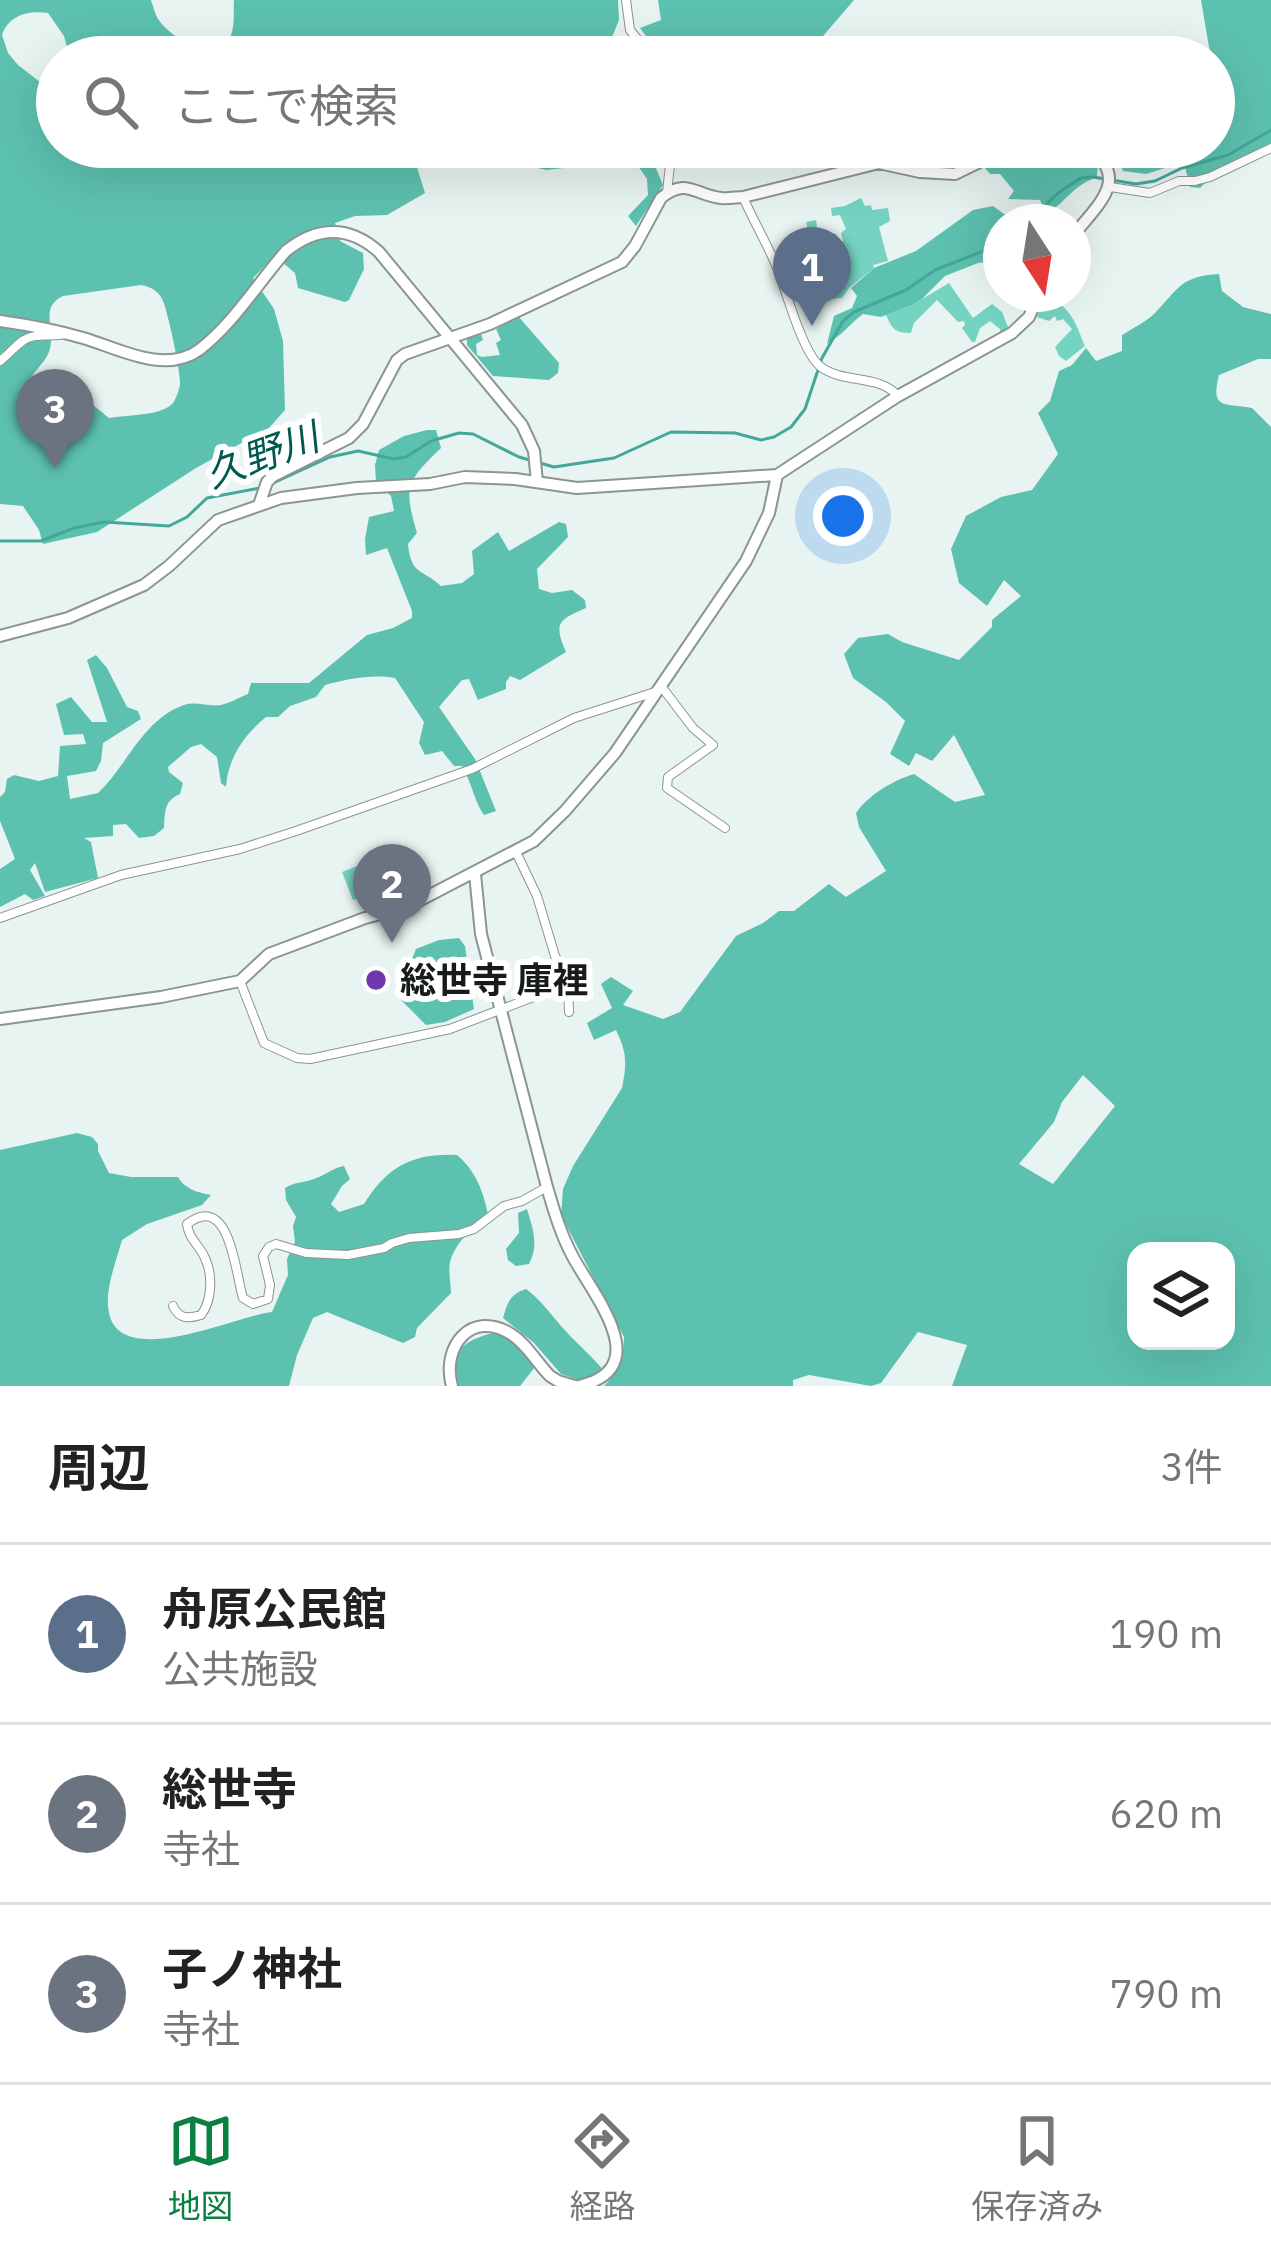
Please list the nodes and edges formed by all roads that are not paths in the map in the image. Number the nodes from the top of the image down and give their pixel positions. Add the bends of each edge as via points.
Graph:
1 (626, 0) edge
2 (635, 36) edge
3 (1271, 148) edge
4 (1235, 165) edge
5 (670, 168) edge
6 (859, 168) edge
7 (902, 168) edge
8 (967, 168) edge
9 (1106, 168) edge
10 (1229, 168) edge
11 (1110, 180) junction
12 (667, 192) junction
13 (743, 197) junction
14 (1091, 209) edge
15 (1031, 312) edge
16 (0, 321) edge
17 (67, 334) junction
18 (452, 337) junction
19 (0, 361) edge
20 (898, 396) junction
21 (777, 475) junction
22 (538, 477) junction
23 (259, 505) junction
24 (0, 636) edge
25 (659, 689) junction
26 (725, 828) dead end
27 (516, 852) junction
28 (476, 874) junction
29 (0, 918) edge
30 (568, 980) junction
31 (240, 981) junction
32 (500, 1010) junction
33 (569, 1012) dead end
34 (0, 1019) edge
35 (547, 1186) junction
36 (173, 1306) dead end
37 (452, 1386) edge
38 (577, 1386) edge

1 - 2 street
3 - 4 street
5 - 12 street
6 - 13 street
7 - 8 street
9 - 11 street
10 - 11 street via 1145,194
11 - 14 street
12 - 13 street via 687,187
12 - 18 street via 622,262
13 - 20 street via 814,363
15 - 20 street via 1012,333
16 - 17 street
17 - 18 street via 156,360 187,356 286,251 336,230 380,252
17 - 19 street via 27,337
18 - 22 street via 522,425
18 - 23 street via 397,360 363,424 273,476
20 - 21 street
21 - 22 street via 577,488
21 - 25 street via 746,561
22 - 23 street via 465,477
23 - 24 street via 218,520 144,585
25 - 26 street via 713,745 668,777 667,788
25 - 27 street via 577,798
25 - 29 street via 574,718 472,770
27 - 28 street
27 - 30 street
28 - 31 street via 407,908 268,953
28 - 32 street
30 - 32 street
30 - 33 street
31 - 32 street via 264,1043 297,1058 428,1035
31 - 34 street
32 - 35 street
35 - 36 street via 459,1234 348,1255 268,1247 271,1293 253,1304 242,1298 223,1227 201,1216 187,1230 204,1254 209,1300 201,1315 184,1318
35 - 38 street via 617,1343 607,1373
37 - 38 street via 450,1354 465,1333 484,1327 511,1334 550,1376

